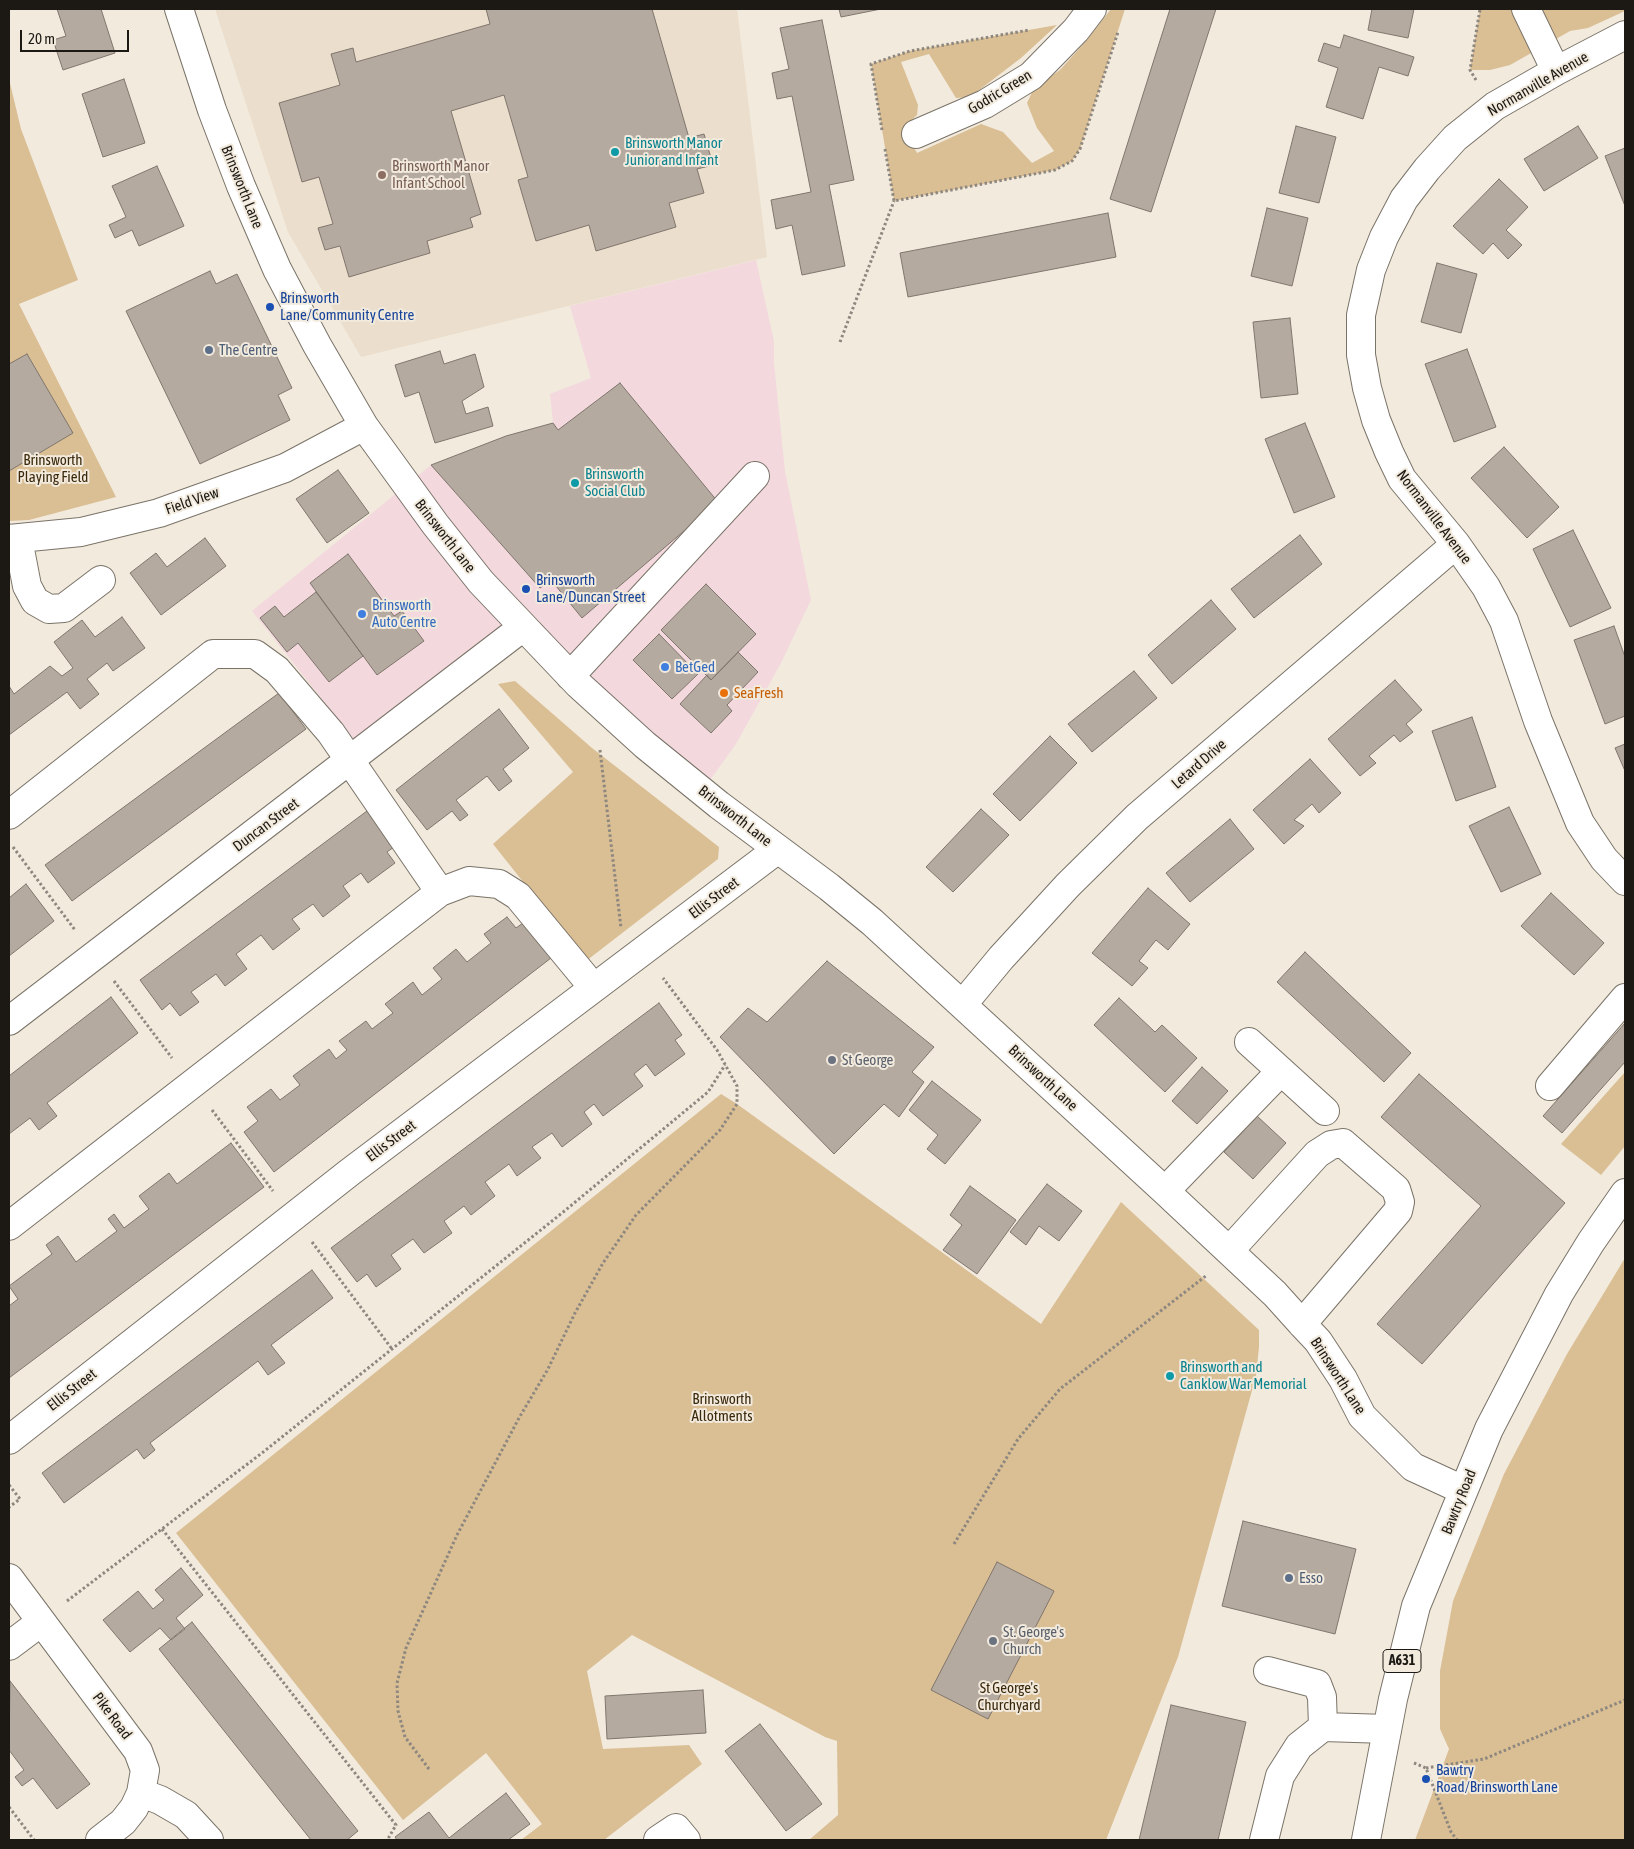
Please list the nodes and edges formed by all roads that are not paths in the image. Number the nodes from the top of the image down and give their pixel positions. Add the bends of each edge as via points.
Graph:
1 (179, 9) edge
2 (1092, 9) edge
3 (1526, 9) edge
4 (1625, 35) edge
5 (1556, 71) junction
6 (916, 134) dead end
7 (364, 426) junction
8 (755, 476) dead end
9 (13, 539) edge
10 (1456, 544) junction
11 (100, 580) dead end
12 (523, 628) junction
13 (570, 676) junction
14 (350, 761) junction
15 (9, 815) edge
16 (778, 850) junction
17 (1625, 880) edge
18 (440, 892) junction
19 (594, 987) junction
20 (1625, 998) edge
21 (963, 1004) junction
22 (9, 1021) edge
23 (1249, 1042) dead end
24 (1281, 1071) junction
25 (1550, 1086) dead end
26 (1325, 1111) dead end
27 (1165, 1191) junction
28 (1625, 1193) edge
29 (9, 1226) edge
30 (1230, 1251) junction
31 (1302, 1324) junction
32 (9, 1440) edge
33 (1463, 1490) junction
34 (9, 1578) edge
35 (41, 1622) junction
36 (9, 1646) edge
37 (1268, 1671) dead end
38 (1323, 1727) junction
39 (1385, 1739) junction
40 (141, 1793) junction
41 (100, 1840) edge
42 (209, 1840) edge
43 (658, 1840) edge
44 (686, 1840) edge
45 (1264, 1840) edge
46 (1366, 1840) edge

1 - 7 street, Brinsworth Lane via 212,110 277,269
2 - 6 street, Godric Green via 1031,76 985,104
3 - 5 street
4 - 5 street, Normanville Avenue
5 - 10 street, Normanville Avenue via 1495,106 1455,138 1427,169 1404,199 1384,237 1371,270 1360,314 1361,355 1367,388 1388,452 1402,479
7 - 9 street, Field View via 285,468 158,512 81,532
7 - 12 street, Brinsworth Lane via 452,546
8 - 13 street
9 - 11 street via 35,602 49,609 64,608
10 - 17 street, Normanville Avenue via 1486,587 1504,621 1538,721 1580,823 1604,859
10 - 21 street, Letard Drive via 1137,817 1068,885
12 - 13 street, Brinsworth Lane
12 - 14 street, Duncan Street
13 - 16 street, Brinsworth Lane via 645,745
14 - 15 street via 277,670 254,654 212,654
14 - 18 street
14 - 22 street, Duncan Street
16 - 19 street, Ellis Street
16 - 21 street, Brinsworth Lane via 872,922
18 - 19 street via 469,881 499,884 518,896
18 - 29 street
19 - 32 street, Ellis Street via 335,1183
20 - 25 street
21 - 27 street, Brinsworth Lane
23 - 24 street
24 - 26 street
24 - 27 street
27 - 30 street, Brinsworth Lane
28 - 33 street, Bawtry Road / A631 via 1559,1294 1489,1429
30 - 31 street, Brinsworth Lane via 1276,1294
30 - 31 street via 1317,1154 1331,1145 1343,1143 1396,1190 1400,1202 1398,1210
31 - 33 street, Brinsworth Lane via 1318,1341 1343,1379 1362,1416 1413,1467
33 - 39 street, Bawtry Road / A631 via 1416,1606
34 - 35 street, Pike Road
35 - 36 street
35 - 40 street, Pike Road via 138,1751 145,1770
37 - 38 street via 1317,1684 1322,1697
38 - 39 street
38 - 45 street via 1299,1746 1280,1776
39 - 46 street, Bawtry Road / A631
40 - 41 street via 123,1822
40 - 42 street via 186,1814
43 - 44 street via 676,1828

